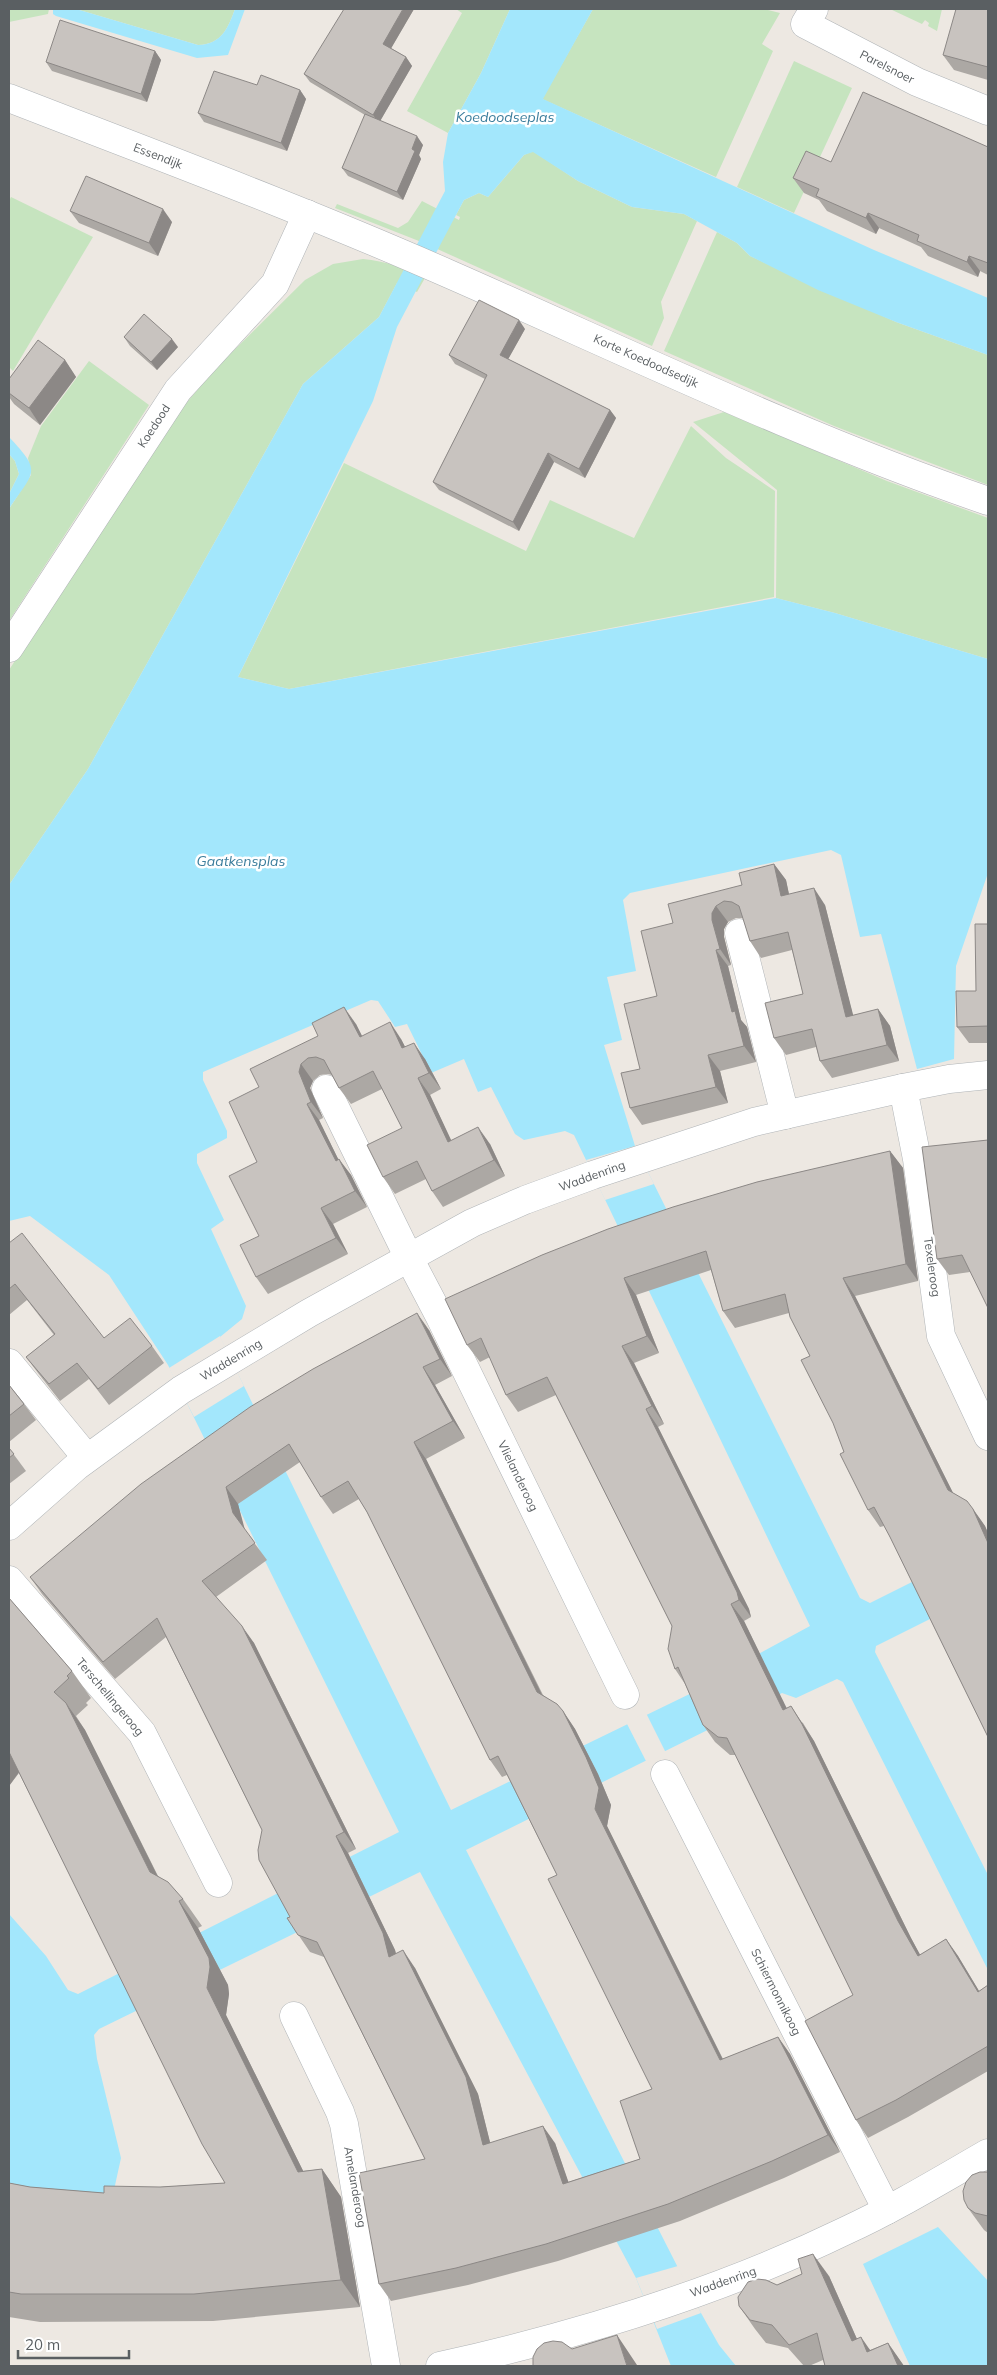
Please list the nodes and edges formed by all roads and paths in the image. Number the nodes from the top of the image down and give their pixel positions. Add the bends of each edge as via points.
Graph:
1 (814, 9) edge
2 (9, 98) edge
3 (988, 111) edge
4 (307, 214) junction
5 (988, 501) edge
6 (9, 648) edge
7 (739, 934) dead end
8 (988, 1075) edge
9 (326, 1088) dead end
10 (903, 1088) junction
11 (785, 1115) junction
12 (408, 1258) junction
13 (9, 1363) edge
14 (988, 1436) edge
15 (87, 1458) junction
16 (9, 1526) edge
17 (9, 1580) edge
18 (625, 1695) dead end
19 (665, 1774) dead end
20 (218, 1883) dead end
21 (294, 2016) dead end
22 (988, 2153) edge
23 (887, 2210) junction
24 (386, 2366) edge
25 (440, 2366) edge

1 - 3 street, Parelsnoer via 805,24 917,82
2 - 4 street, Essendijk
4 - 5 street, Korte Koedoodsedijk via 784,422 918,477
4 - 6 street, Koedood via 275,284 178,390
7 - 11 street
8 - 10 street, Waddenring
9 - 12 street
10 - 11 street, Waddenring
10 - 14 street, Texeleroog via 917,1159 941,1336
11 - 12 street, Waddenring via 641,1158 525,1200 472,1223
12 - 15 street, Waddenring via 181,1390
12 - 18 street, Vlielanderoog via 445,1325
13 - 15 street
15 - 16 street, Waddenring
17 - 20 street, Terschellingeroog via 142,1733
19 - 23 street, Schiermonnikoog
21 - 24 street, Amelanderoog via 344,2124
22 - 23 street, Waddenring
23 - 25 street, Waddenring via 784,2259 692,2294 503,2352

